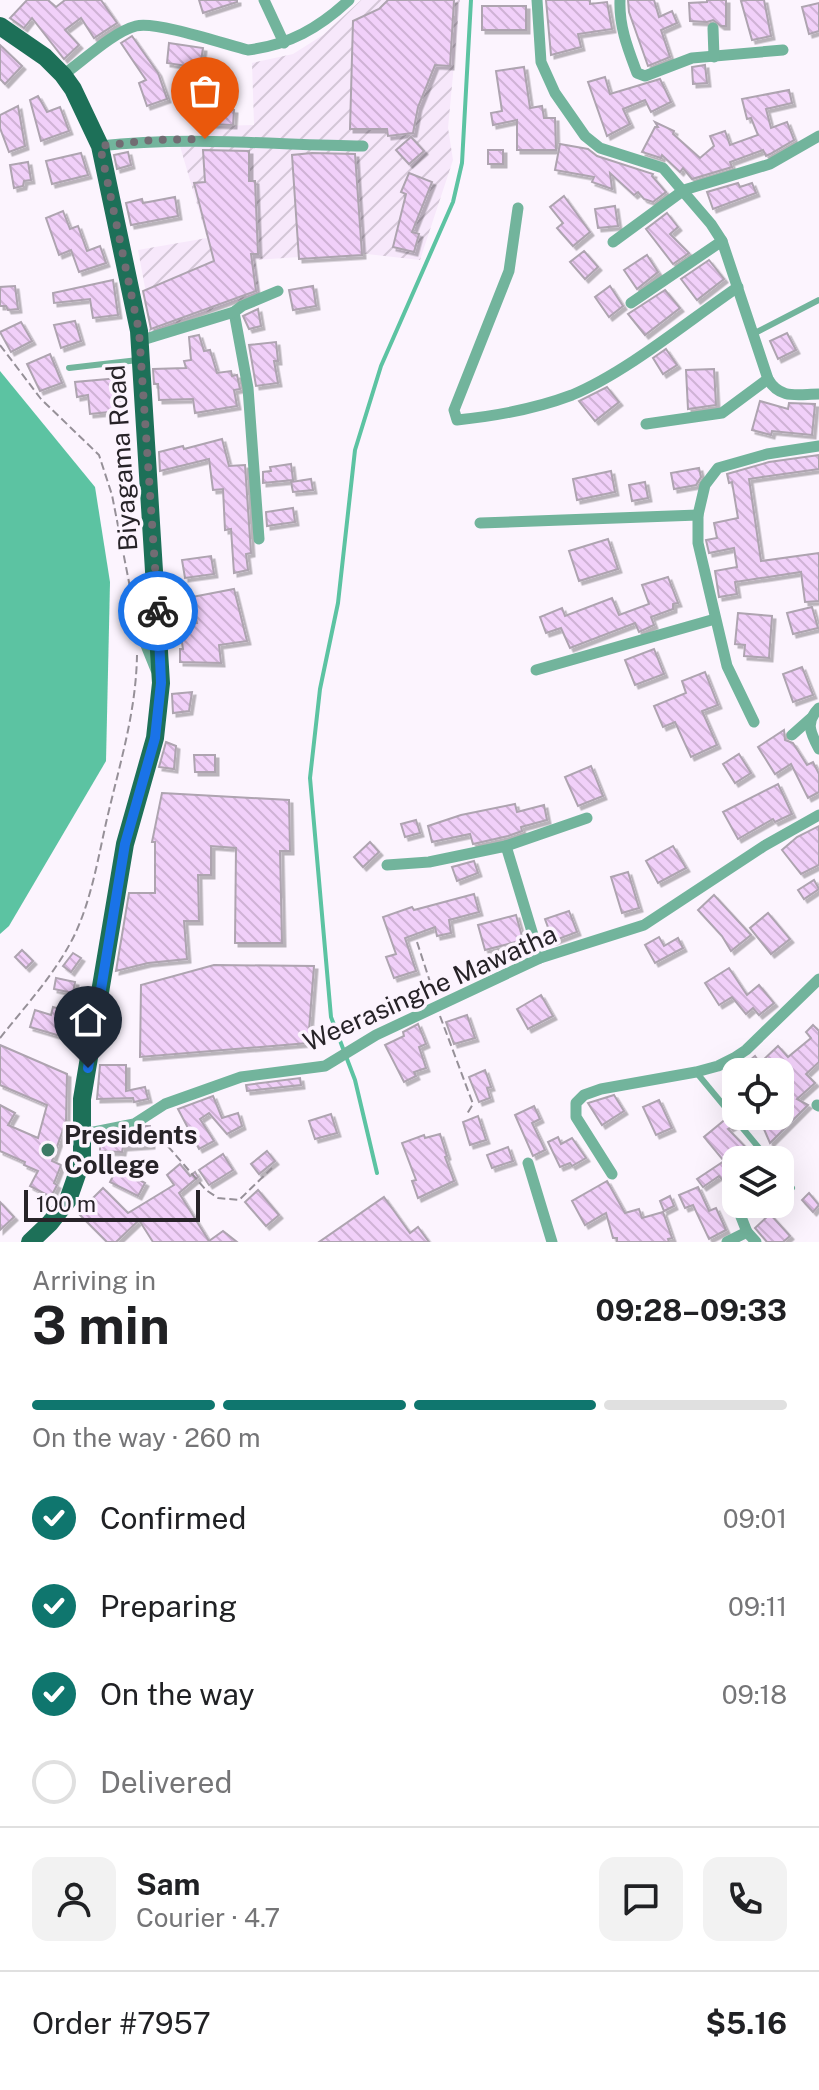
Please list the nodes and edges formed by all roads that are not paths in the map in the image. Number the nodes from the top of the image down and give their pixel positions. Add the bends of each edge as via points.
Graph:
1 (264, 0) edge
2 (349, 0) edge
3 (537, 0) edge
4 (620, 0) edge
5 (0, 26) edge
6 (713, 28) dead end
7 (284, 43) junction
8 (783, 50) dead end
9 (714, 57) junction
10 (63, 75) junction
11 (819, 136) edge
12 (100, 146) junction
13 (363, 146) dead end
14 (684, 190) junction
15 (518, 208) dead end
16 (722, 241) junction
17 (613, 242) dead end
18 (738, 287) junction
19 (278, 291) dead end
20 (819, 300) edge
21 (631, 303) dead end
22 (234, 312) junction
23 (753, 334) junction
24 (140, 350) junction
25 (69, 368) dead end
26 (768, 379) junction
27 (819, 394) edge
28 (646, 424) dead end
29 (819, 446) edge
30 (698, 515) junction
31 (480, 523) dead end
32 (259, 539) dead end
33 (715, 619) junction
34 (137, 623) road end
35 (727, 666) junction
36 (536, 670) dead end
37 (714, 675) dead end
38 (161, 683) junction
39 (819, 708) edge
40 (810, 719) junction
41 (754, 722) dead end
42 (792, 735) dead end
43 (819, 749) edge
44 (819, 815) edge
45 (587, 818) dead end
46 (506, 846) junction
47 (387, 865) dead end
48 (540, 958) junction
49 (819, 979) edge
50 (696, 1072) junction
51 (84, 1134) junction
52 (757, 1146) edge
53 (528, 1163) dead end
54 (612, 1174) dead end
55 (741, 1218) edge
56 (747, 1232) junction
57 (30, 1242) edge
58 (552, 1242) edge
59 (727, 1242) edge
60 (756, 1242) edge

1 - 7 street
2 - 7 street via 313,30
3 - 14 street via 541,62 585,136 600,148 663,168
4 - 9 street via 625,47 637,73 645,76 692,58
5 - 10 main road, Biyagama Road
6 - 9 street
7 - 10 street via 248,50 138,25
8 - 9 street
10 - 12 main road, Biyagama Road
11 - 14 street via 770,164
12 - 13 street via 205,139
12 - 24 main road, Biyagama Road
14 - 16 street
14 - 17 street
15 - 18 street via 509,271 454,410 457,420 538,407 573,394 608,377
16 - 18 street
16 - 21 street
18 - 23 street
19 - 22 street
20 - 23 lane
22 - 24 street
22 - 32 street via 248,388
23 - 26 street
24 - 25 lane
24 - 38 main road, Biyagama Road
26 - 27 street via 782,394
26 - 28 street via 722,413
29 - 30 street via 718,468 705,485
30 - 31 street
30 - 33 street via 698,543
33 - 35 street
33 - 36 street
34 - 38 street
35 - 37 street
35 - 41 street
38 - 51 main road, Biyagama Road via 155,738 125,844 82,1099
39 - 40 street
40 - 42 street
40 - 43 street
44 - 48 street, Weerasinghe Mawatha via 644,925
45 - 46 street
46 - 47 street
46 - 48 street
48 - 51 street, Weerasinghe Mawatha via 437,1004 325,1066 241,1077 165,1104 123,1127
49 - 50 street via 746,1050
50 - 52 lane
50 - 54 street via 601,1089 576,1103 576,1117
51 - 57 main road, Biyagama Road via 82,1160 68,1200
53 - 58 street
55 - 56 street
56 - 59 street
56 - 60 street

